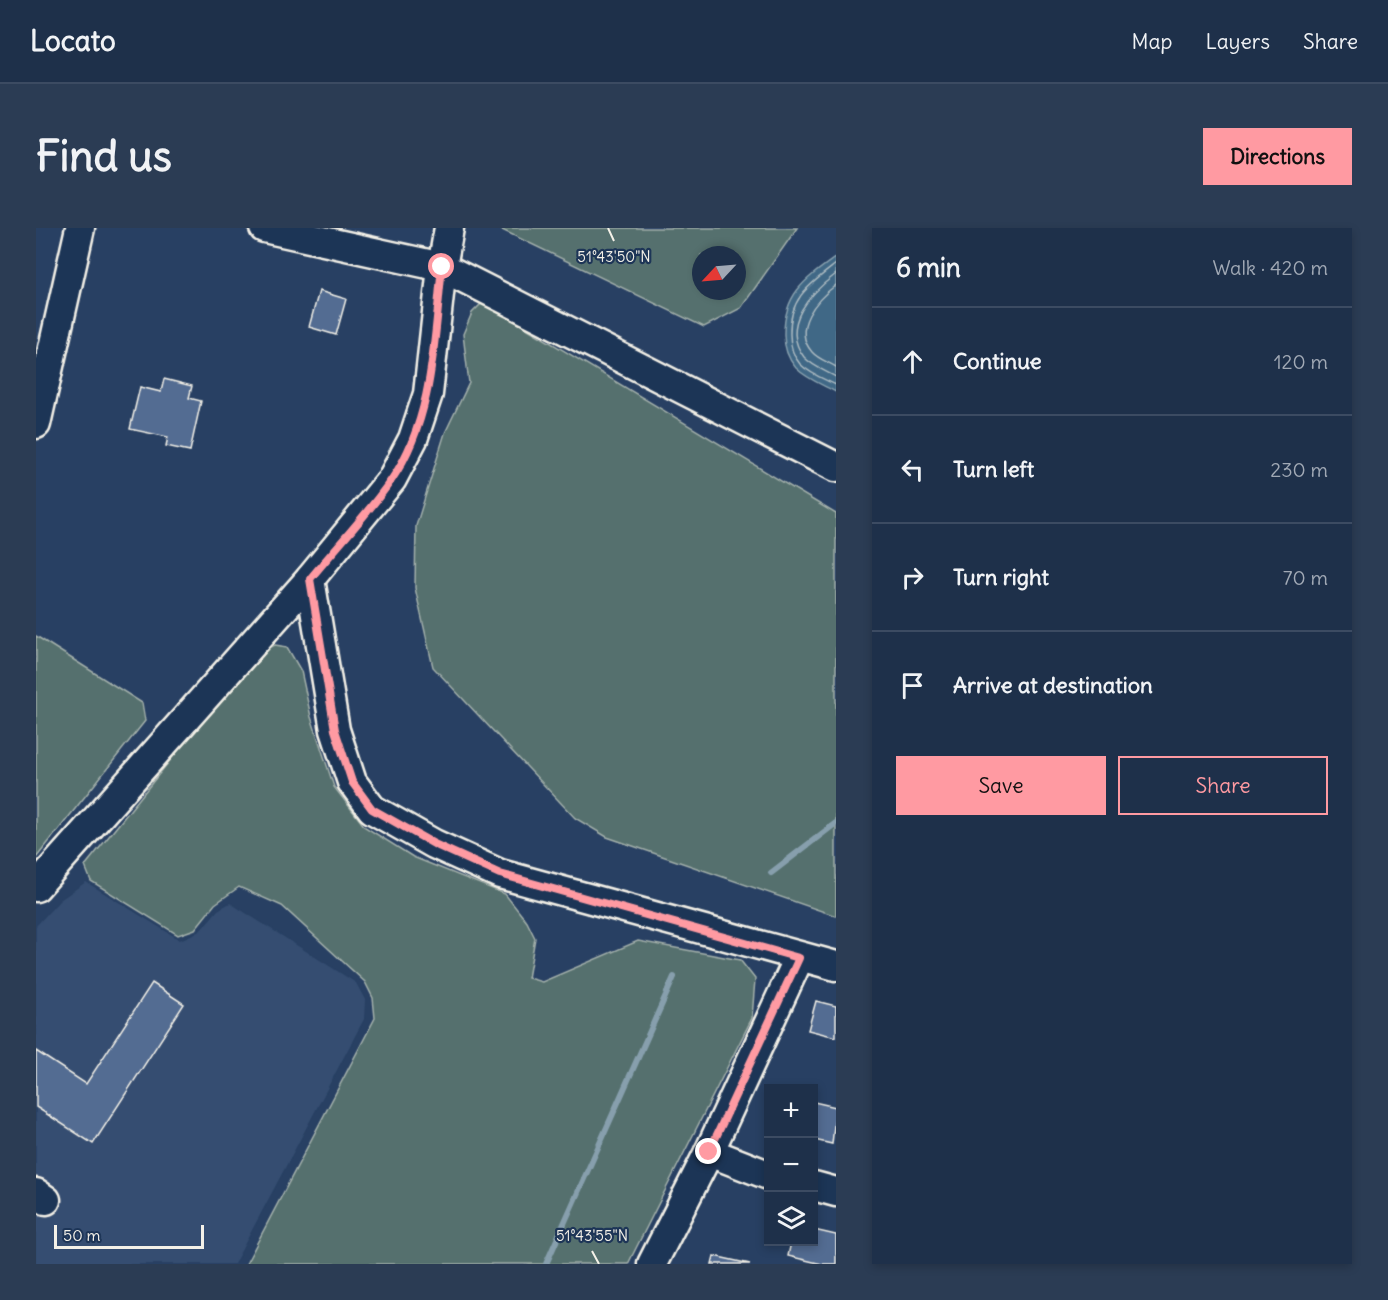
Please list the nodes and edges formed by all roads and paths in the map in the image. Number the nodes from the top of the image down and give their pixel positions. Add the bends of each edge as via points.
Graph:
1 (80, 228) edge
2 (264, 228) edge
3 (449, 228) edge
4 (442, 267) junction
5 (36, 424) edge
6 (836, 468) edge
7 (310, 579) junction
8 (36, 887) edge
9 (799, 958) junction
10 (836, 966) edge
11 (709, 1152) junction
12 (764, 1173) edge
13 (818, 1187) edge
14 (836, 1192) edge
15 (652, 1264) edge

1 - 5 street
2 - 4 street
3 - 4 street
4 - 6 street
4 - 7 street via 428,394 413,439 392,479
7 - 8 street
7 - 9 street via 335,730 352,782 372,809 434,844 500,874
9 - 10 street
9 - 11 street
11 - 12 street
11 - 15 street
13 - 14 street

